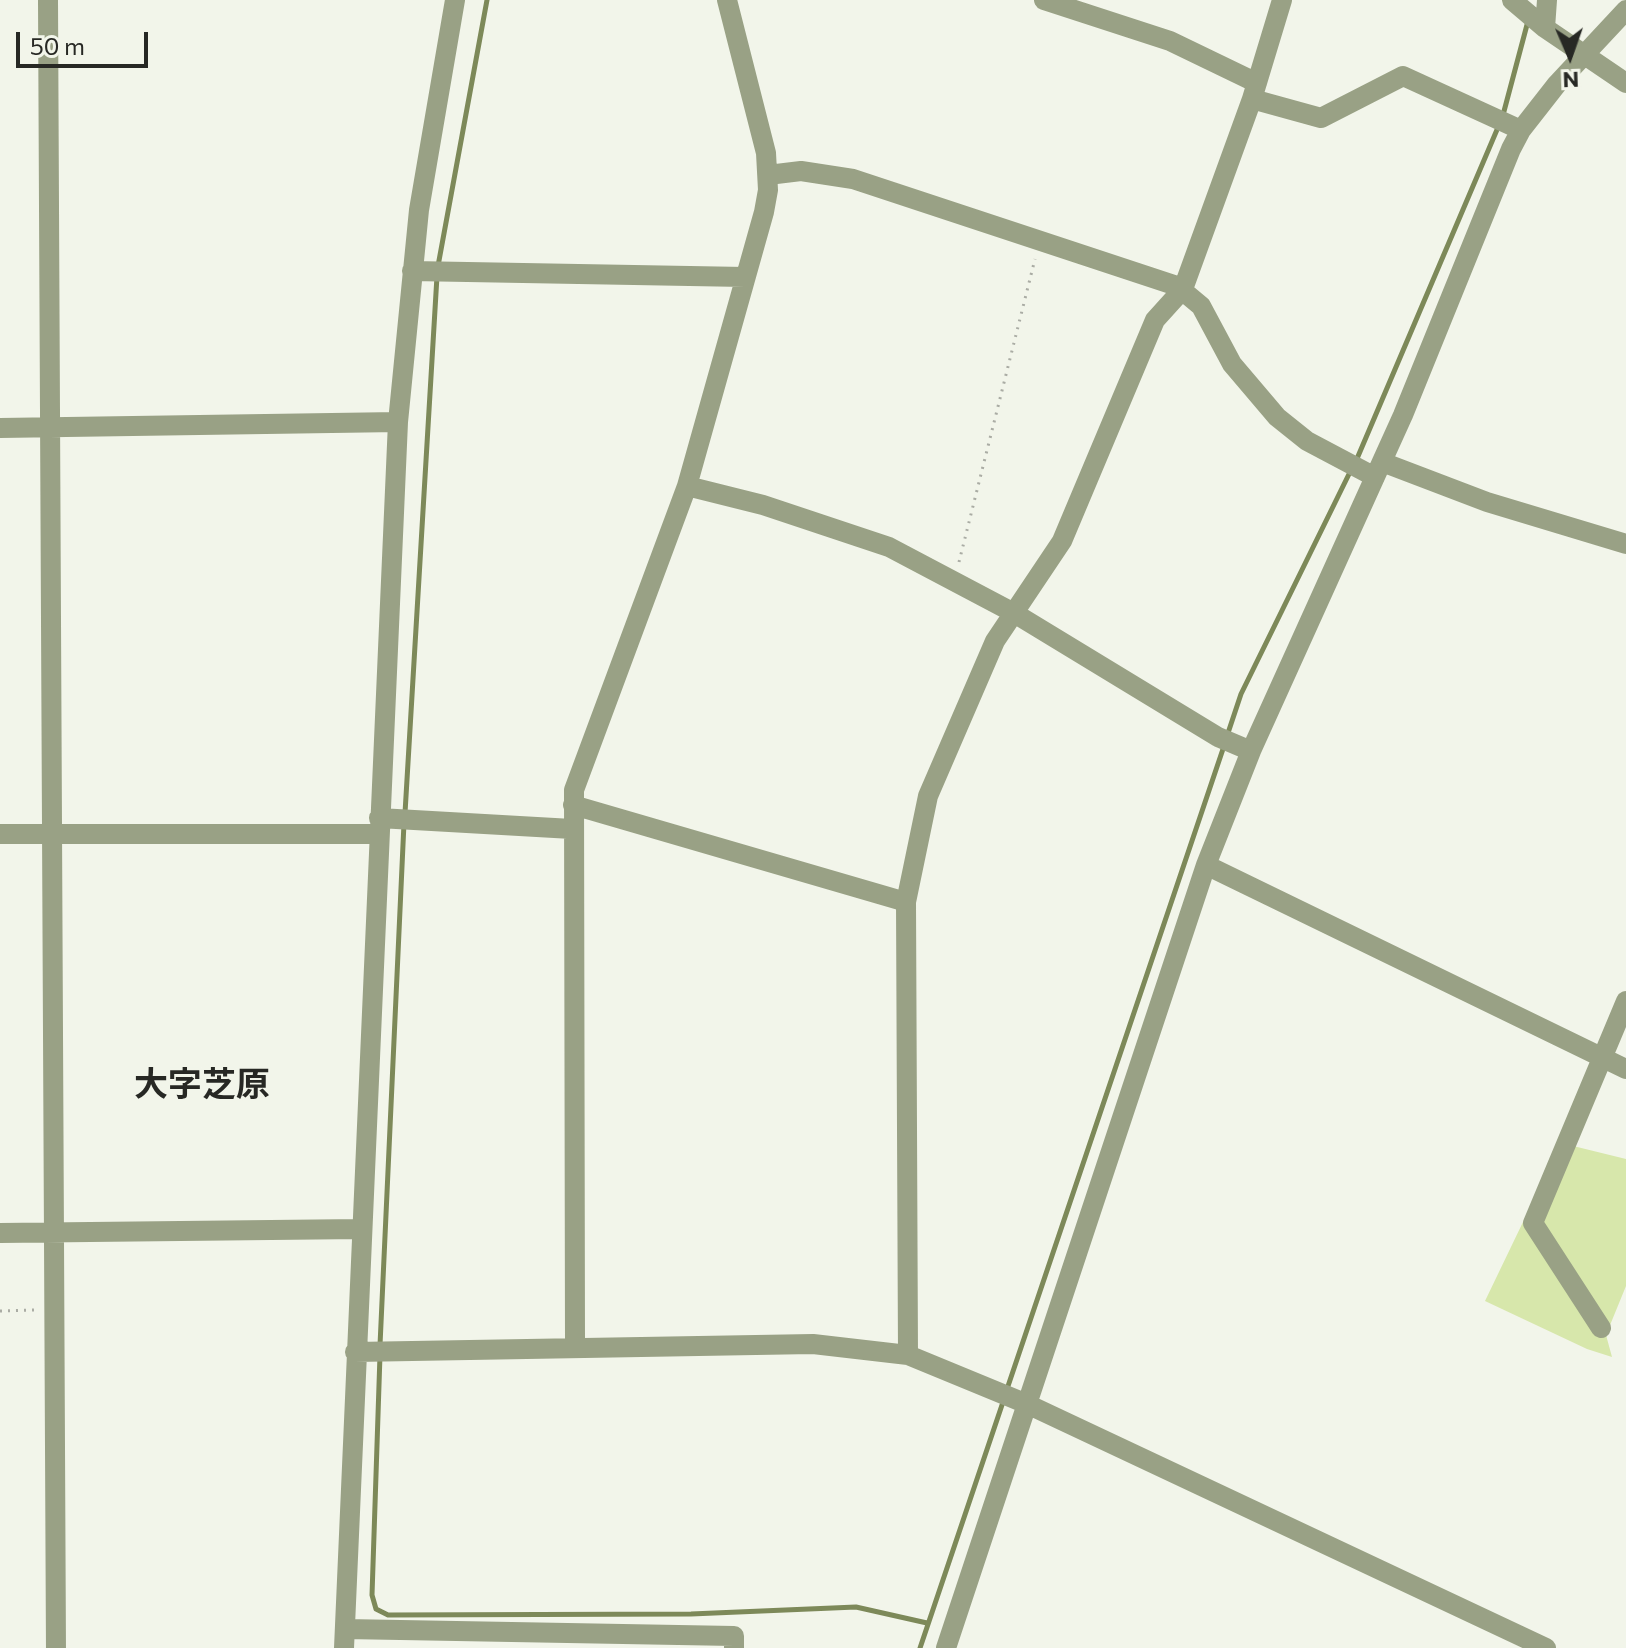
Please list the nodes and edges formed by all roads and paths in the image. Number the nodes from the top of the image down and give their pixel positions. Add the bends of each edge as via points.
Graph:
1 (48, 0) edge
2 (455, 0) edge
3 (727, 0) edge
4 (1044, 0) edge
5 (1282, 0) edge
6 (1547, 0) edge
7 (1515, 4) edge
8 (1104, 10) edge
9 (1626, 10) edge
10 (1542, 26) junction
11 (1584, 53) junction
12 (1626, 83) edge
13 (1255, 91) junction
14 (1516, 128) junction
15 (768, 175) junction
16 (1039, 239) junction
17 (431, 272) junction
18 (745, 277) junction
19 (1183, 289) junction
20 (398, 422) junction
21 (50, 427) junction
22 (0, 428) edge
23 (1374, 470) junction
24 (687, 486) junction
25 (1626, 544) edge
26 (954, 581) junction
27 (1014, 613) junction
28 (1245, 749) junction
29 (573, 805) junction
30 (379, 826) junction
31 (572, 829) junction
32 (51, 833) junction
33 (0, 834) edge
34 (1206, 865) junction
35 (906, 902) junction
36 (1626, 1001) edge
37 (1602, 1058) junction
38 (1626, 1069) edge
39 (361, 1229) junction
40 (0, 1233) edge
41 (54, 1233) junction
42 (54, 1310) junction
43 (0, 1311) edge
44 (1601, 1328) dead end
45 (575, 1345) junction
46 (355, 1352) junction
47 (908, 1355) junction
48 (1024, 1402) junction
49 (344, 1639) edge
50 (56, 1648) edge
51 (734, 1648) edge
52 (946, 1648) edge
53 (1546, 1648) edge

1 - 21 street
2 - 17 street via 429,136
3 - 15 street
4 - 8 street
5 - 13 street
6 - 10 street
7 - 10 street
8 - 13 street
9 - 11 street
10 - 11 street
11 - 12 street
11 - 14 street
13 - 14 street via 1321,118 1403,76
13 - 19 street
14 - 23 street
15 - 16 street via 826,172
15 - 18 street via 764,212
16 - 19 street
16 - 26 path
17 - 18 street
17 - 20 street
18 - 24 street
19 - 23 street via 1201,306 1232,364 1266,405 1307,441
19 - 27 street via 1155,320 1055,555
20 - 21 street
20 - 30 street
21 - 22 street
21 - 32 street
23 - 25 street
23 - 28 street
24 - 26 street via 889,547
24 - 29 street via 578,771
26 - 27 street
27 - 28 street
27 - 35 street via 995,641 928,796
28 - 34 street
29 - 31 street
29 - 35 street
30 - 31 street via 411,820
30 - 32 street
30 - 39 street
31 - 45 street
32 - 33 street
32 - 41 street
34 - 37 street
34 - 48 street
35 - 47 street
36 - 37 street
37 - 38 street
37 - 44 street via 1533,1223
39 - 41 street
39 - 46 street
40 - 41 street
41 - 42 street
42 - 43 path
42 - 50 street
45 - 46 street
45 - 47 street via 813,1344
46 - 49 street
47 - 48 street
48 - 52 street
48 - 53 street
49 - 51 street via 734,1636

